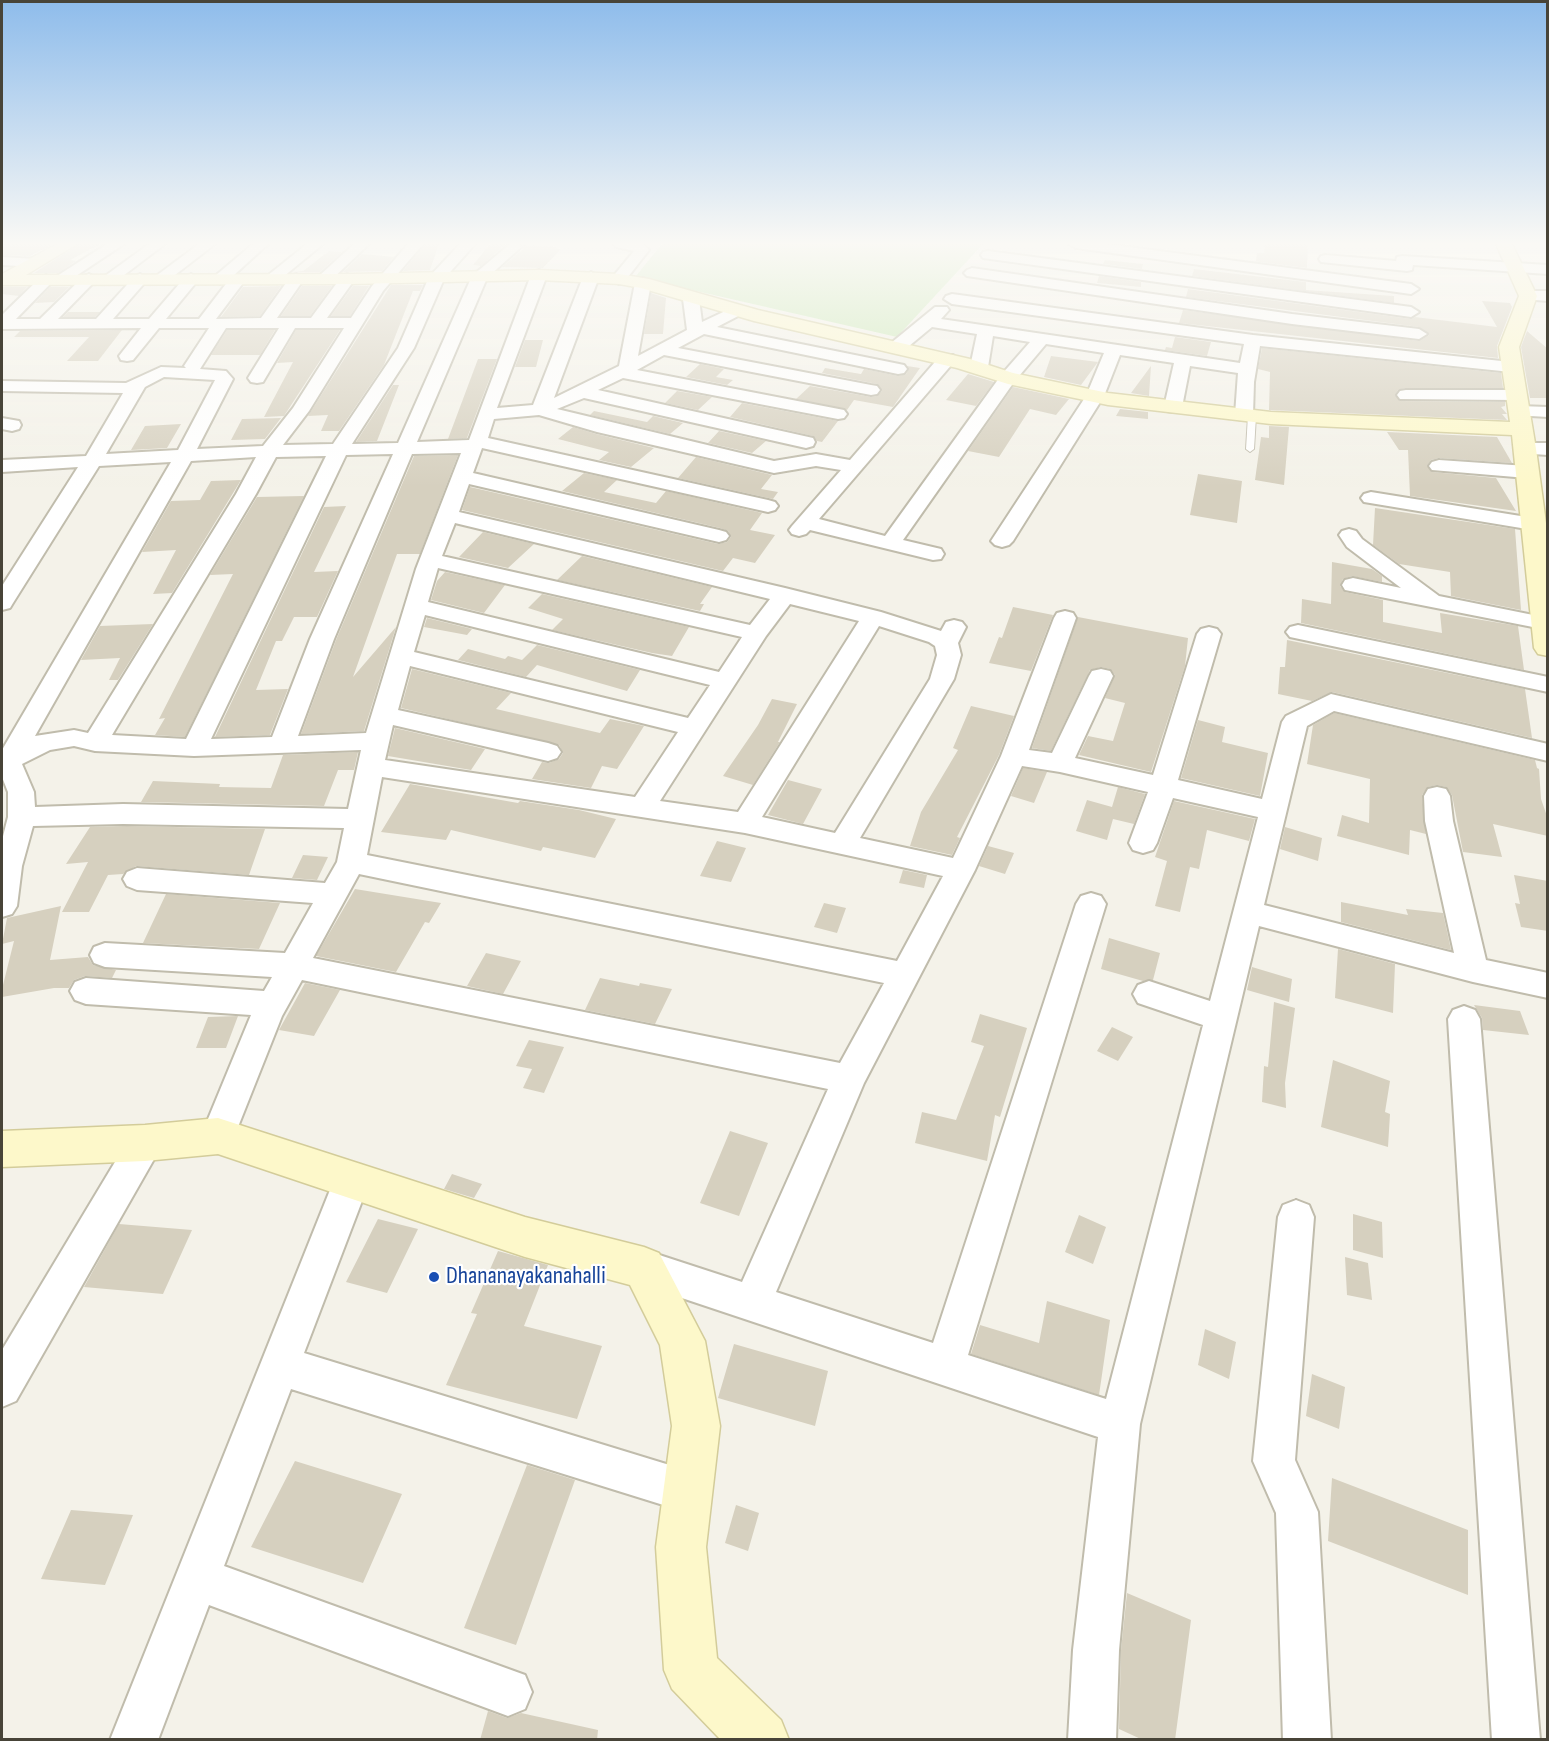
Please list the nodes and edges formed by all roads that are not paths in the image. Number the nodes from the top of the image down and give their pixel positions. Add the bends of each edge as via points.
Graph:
1 (33, 325) edge
2 (154, 325) edge
3 (219, 325) edge
4 (289, 325) edge
5 (354, 325) edge
6 (416, 325) edge
7 (459, 325) edge
8 (520, 325) edge
9 (572, 325) edge
10 (634, 325) edge
11 (697, 325) edge
12 (708, 325) edge
13 (802, 325) edge
14 (925, 325) edge
15 (948, 325) edge
16 (1147, 325) edge
17 (1345, 325) edge
18 (1416, 325) edge
19 (1521, 325) edge
20 (6, 328) edge
21 (698, 331) junction
22 (986, 332) junction
23 (1419, 334) junction
24 (1041, 340) junction
25 (1253, 340) junction
26 (897, 347) junction
27 (663, 350) junction
28 (1113, 351) junction
29 (127, 356) dead end
30 (947, 359) junction
31 (1435, 359) junction
32 (1183, 360) junction
33 (192, 366) dead end
34 (979, 367) junction
35 (1511, 367) junction
36 (898, 369) dead end
37 (1247, 369) junction
38 (624, 370) junction
39 (257, 378) dead end
40 (1008, 378) junction
41 (2, 386) edge
42 (136, 387) junction
43 (871, 390) dead end
44 (582, 392) junction
45 (1406, 395) dead end
46 (1095, 396) junction
47 (1173, 406) junction
48 (540, 410) junction
49 (1548, 412) edge
50 (486, 414) junction
51 (838, 414) dead end
52 (1248, 415) junction
53 (1521, 421) junction
54 (806, 442) dead end
55 (475, 444) junction
56 (405, 449) junction
57 (1250, 449) dead end
58 (1548, 449) edge
59 (269, 451) junction
60 (338, 451) junction
61 (184, 457) junction
62 (91, 463) junction
63 (2, 466) edge
64 (854, 466) junction
65 (1439, 466) dead end
66 (1527, 472) junction
67 (462, 476) junction
68 (1538, 495) edge
69 (1371, 498) dead end
70 (768, 506) dead end
71 (447, 515) junction
72 (1533, 524) junction
73 (1349, 535) dead end
74 (719, 536) dead end
75 (1002, 542) dead end
76 (890, 543) junction
77 (933, 554) dead end
78 (430, 560) junction
79 (1543, 561) edge
80 (1353, 585) dead end
81 (785, 595) junction
82 (1434, 602) junction
83 (2, 603) edge
84 (417, 606) junction
85 (1545, 609) edge
86 (873, 617) junction
87 (1065, 618) dead end
88 (1298, 632) dead end
89 (756, 633) junction
90 (1209, 634) dead end
91 (1548, 648) edge
92 (401, 656) junction
93 (1101, 676) dead end
94 (725, 681) junction
95 (1548, 685) edge
96 (384, 715) junction
97 (694, 728) junction
98 (95, 743) junction
99 (281, 746) junction
100 (194, 748) junction
101 (548, 752) dead end
102 (1548, 753) edge
103 (374, 754) junction
104 (1014, 756) junction
105 (5, 761) edge
106 (1060, 763) junction
107 (1164, 787) junction
108 (1437, 796) dead end
109 (642, 808) junction
110 (1273, 811) junction
111 (22, 817) junction
112 (360, 819) junction
113 (746, 823) junction
114 (1143, 843) dead end
115 (842, 844) junction
116 (351, 862) junction
117 (5, 867) edge
118 (961, 870) junction
119 (137, 879) dead end
120 (333, 894) junction
121 (1091, 904) dead end
122 (2, 906) edge
123 (1248, 912) junction
124 (105, 955) dead end
125 (293, 966) junction
126 (1473, 970) junction
127 (904, 975) junction
128 (1548, 986) edge
129 (86, 991) dead end
130 (1149, 994) dead end
131 (273, 1004) junction
132 (1221, 1018) junction
133 (1464, 1019) dead end
134 (849, 1079) junction
135 (218, 1136) junction
136 (145, 1143) junction
137 (2, 1149) edge
138 (352, 1180) junction
139 (1296, 1217) dead end
140 (644, 1268) junction
141 (752, 1303) junction
142 (279, 1365) junction
143 (945, 1366) junction
144 (2, 1387) edge
145 (1120, 1424) junction
146 (689, 1492) junction
147 (196, 1578) junction
148 (508, 1692) dead end
149 (134, 1740) edge
150 (760, 1740) edge
151 (1092, 1740) edge
152 (1307, 1740) edge
153 (1516, 1740) edge

1 - 20 street
2 - 29 street
3 - 33 street
4 - 39 street
5 - 59 street via 300,411
6 - 60 street via 406,348
7 - 56 street
8 - 50 street
9 - 48 street
10 - 38 street
11 - 21 street
12 - 21 street
13 - 26 street
14 - 26 street
15 - 22 street
16 - 25 street
17 - 23 street
18 - 23 street
19 - 35 street via 1509,347
21 - 27 street
21 - 36 street
22 - 24 street
22 - 34 street
23 - 31 street
24 - 28 street
24 - 40 street
25 - 31 street
25 - 37 street
26 - 30 street
27 - 38 street
27 - 43 street
28 - 32 street
28 - 46 street
30 - 34 street
30 - 64 street
31 - 35 street
32 - 37 street
32 - 47 street
34 - 40 street
35 - 53 street
37 - 52 street
38 - 44 street
38 - 51 street
40 - 46 street
40 - 76 street
41 - 42 street
42 - 61 street via 161,372 224,378
42 - 62 street
44 - 48 street
44 - 54 street
45 - 53 street
46 - 47 street
46 - 75 street
47 - 52 street
48 - 50 street
48 - 64 street via 774,466 816,460
49 - 53 street
50 - 55 street
52 - 53 street
52 - 57 lane
53 - 58 street
53 - 66 street
55 - 56 street
55 - 67 street
55 - 70 street
56 - 60 street
56 - 99 street via 322,639
59 - 60 street
59 - 61 street
59 - 98 street
60 - 100 street
61 - 62 street
61 - 105 street
62 - 63 street
62 - 83 street
64 - 76 street via 802,526
65 - 66 street
66 - 68 street
67 - 71 street
67 - 74 street
68 - 72 street
69 - 72 street
71 - 78 street
71 - 81 street
72 - 79 street
73 - 82 street via 1354,543
76 - 77 street
78 - 84 street
78 - 89 street
79 - 85 street
80 - 82 street
81 - 86 street
81 - 89 street
82 - 85 street
84 - 92 street
84 - 94 street
85 - 91 street
86 - 113 street
86 - 115 street via 937,637 950,635 948,655 942,679
87 - 104 street
88 - 95 street
89 - 94 street
90 - 107 street
92 - 96 street
92 - 97 street
93 - 106 street
94 - 97 street
96 - 101 street
96 - 103 street
97 - 109 street
98 - 100 street
98 - 105 street via 74,738 44,742
99 - 100 street
99 - 103 street
102 - 110 street via 1331,702 1295,722
103 - 109 street
103 - 112 street
104 - 106 street
104 - 118 street
105 - 111 street via 21,792
106 - 107 street
107 - 110 street
107 - 114 street
108 - 126 street via 1439,821
109 - 113 street
110 - 123 street
111 - 112 street via 134,814
111 - 117 street
112 - 116 street
113 - 115 street
115 - 118 street
116 - 120 street
116 - 127 street
117 - 122 street
118 - 127 street
119 - 120 street
120 - 125 street
121 - 143 street
123 - 126 street
123 - 132 street
124 - 125 street
125 - 131 street
125 - 134 street
126 - 128 street
127 - 134 street
129 - 131 street
130 - 132 street
131 - 135 street
132 - 145 street
133 - 153 street
134 - 141 street
135 - 136 street
135 - 138 street
136 - 137 street
136 - 144 street
138 - 140 street via 525,1237
138 - 142 street
139 - 152 street via 1274,1461 1297,1512
140 - 141 street
140 - 146 street via 681,1341 696,1426
141 - 143 street
142 - 146 street
142 - 147 street
143 - 145 street
145 - 151 street via 1096,1650
146 - 150 street via 681,1547 691,1670
147 - 148 street
147 - 149 street

